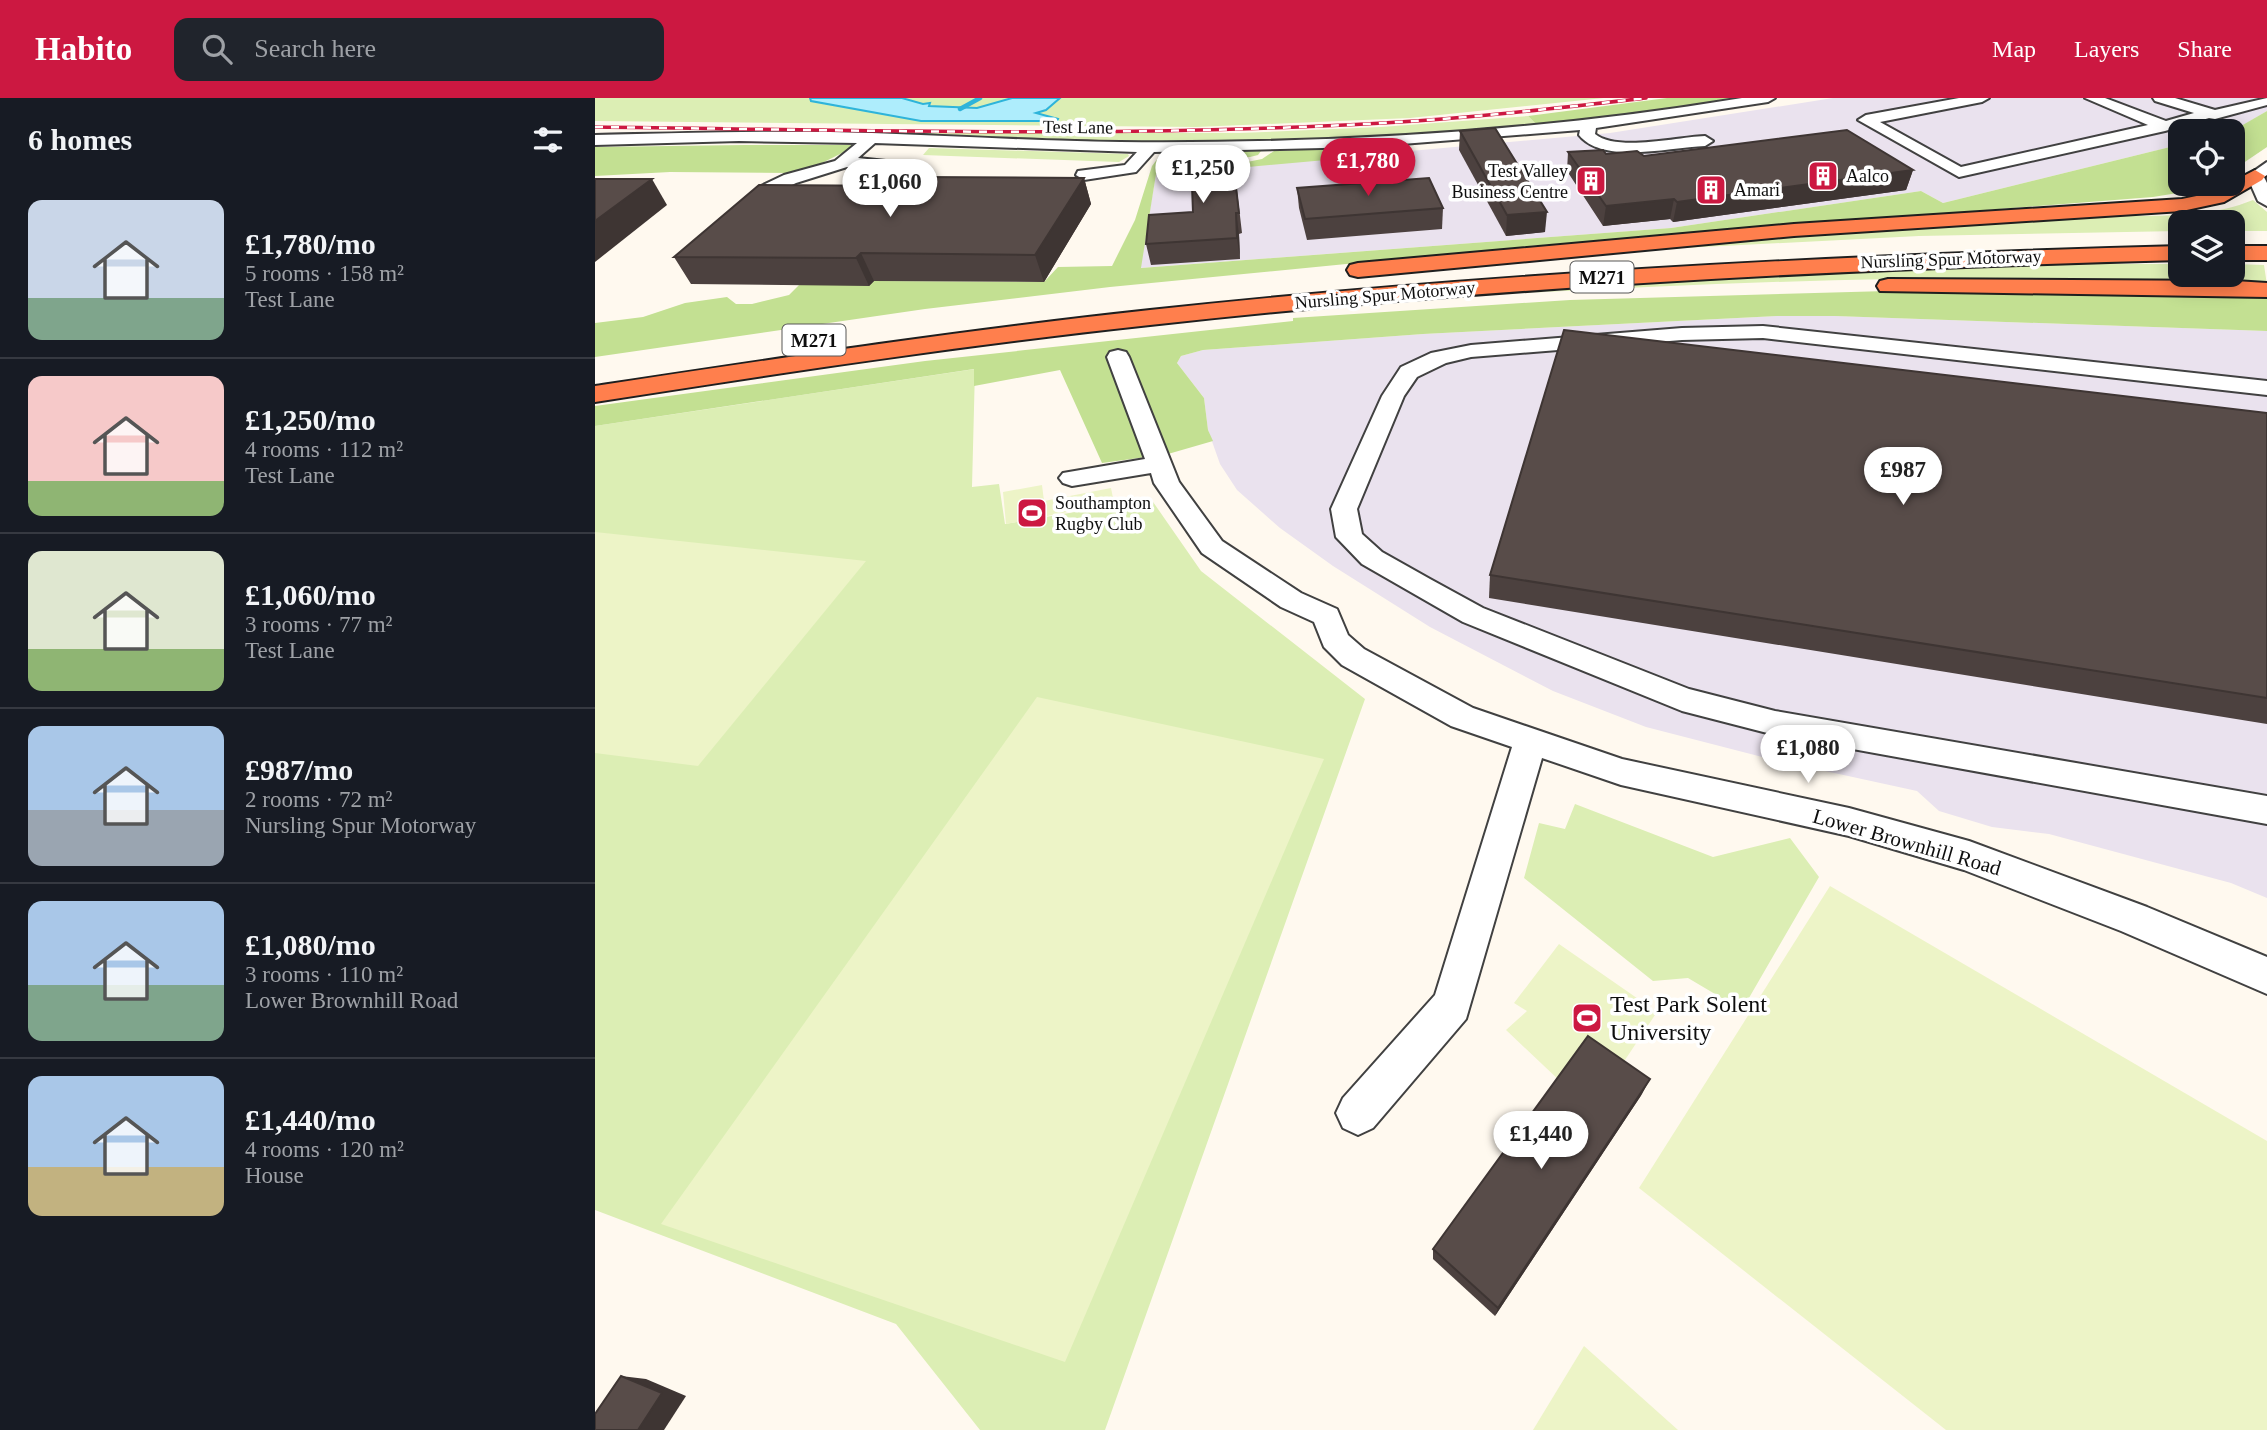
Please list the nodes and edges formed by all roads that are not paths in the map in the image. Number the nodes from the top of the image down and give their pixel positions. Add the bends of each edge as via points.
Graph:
1 (1768, 98) edge
2 (1982, 98) edge
3 (2092, 98) edge
4 (2160, 98) edge
5 (2267, 100) edge
6 (2207, 109) junction
7 (1589, 125) junction
8 (2165, 126) junction
9 (1560, 128) junction
10 (872, 138) junction
11 (1431, 138) junction
12 (595, 140) edge
13 (915, 140) junction
14 (1705, 141) dead end
15 (1553, 144) dead end
16 (1275, 145) junction
17 (1150, 147) junction
18 (1414, 153) dead end
19 (846, 160) junction
20 (889, 165) dead end
21 (2261, 172) edge
22 (1084, 175) edge
23 (1184, 177) dead end
24 (2267, 201) edge
25 (740, 213) edge
26 (2168, 238) edge
27 (2245, 238) edge
28 (2267, 238) edge
29 (2168, 253) edge
30 (2245, 253) edge
31 (2267, 253) edge
32 (1342, 272) dead end
33 (2267, 290) edge
34 (1150, 295) dead end
35 (1030, 323) junction
36 (1118, 357) dead end
37 (595, 371) edge
38 (2267, 388) edge
39 (595, 394) edge
40 (1161, 464) junction
41 (1072, 478) dead end
42 (1530, 740) junction
43 (2267, 810) edge
44 (2267, 976) edge
45 (1358, 1113) dead end

1 - 7 street, Test Lane
2 - 8 street via 1866,120 1959,172
3 - 8 street
4 - 6 street
5 - 6 street via 2229,112
6 - 8 lane
7 - 9 street, Test Lane
7 - 14 street via 1590,140 1607,148
9 - 11 street, Test Lane
9 - 15 street
10 - 12 street, Test Lane
10 - 13 street, Test Lane
10 - 19 street
11 - 16 street, Test Lane
11 - 18 street
13 - 17 street, Test Lane
13 - 19 street
16 - 17 street, Test Lane
16 - 23 street via 1262,157 1192,166
17 - 22 street via 1130,169
19 - 20 street
19 - 25 street via 765,191
21 - 24 street
21 - 32 highway, M271 via 2217,198 2182,205 1780,231
26 - 35 highway, Nursling Spur Motorway / M271 via 1639,259
27 - 28 highway
29 - 35 highway, Nursling Spur Motorway / M271 via 1876,261
30 - 31 highway
33 - 35 highway, M271 via 1858,286
34 - 35 highway, M271
35 - 37 highway, Nursling Spur Motorway / M271 via 838,336
35 - 39 highway, Nursling Spur Motorway / M271
36 - 40 street
38 - 43 street via 1763,332 1471,351 1439,358 1409,372 1393,396 1344,509 1349,537 1372,558 1420,586 1473,615 1682,699 1775,723
40 - 41 street
40 - 42 street, Lower Brownhill Road via 1167,483 1212,547 1291,600 1327,616 1335,639 1353,657 1462,717
42 - 44 street, Lower Brownhill Road via 1621,772 1849,822 1969,856
42 - 45 street via 1452,1006

